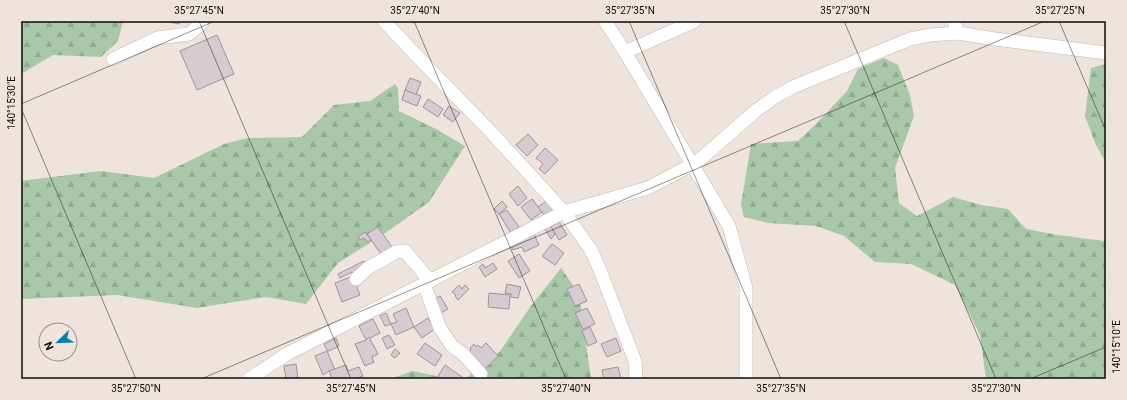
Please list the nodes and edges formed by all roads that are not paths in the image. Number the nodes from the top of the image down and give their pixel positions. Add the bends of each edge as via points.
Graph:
1 (203, 21) edge
2 (384, 21) edge
3 (605, 21) edge
4 (695, 21) edge
5 (956, 27) edge
6 (625, 52) junction
7 (1106, 53) edge
8 (113, 59) dead end
9 (691, 164) junction
10 (564, 212) junction
11 (356, 279) dead end
12 (427, 283) junction
13 (481, 374) dead end
14 (248, 379) edge
15 (636, 379) edge
16 (746, 379) edge

1 - 8 street via 189,34 157,38
2 - 10 street
3 - 6 street
4 - 6 street
5 - 7 street via 994,39
5 - 9 street via 910,39 775,96 697,162
6 - 9 street
9 - 10 street via 648,188
9 - 16 street via 729,226 746,288
10 - 12 street
10 - 15 street via 591,250 600,270 635,361
11 - 12 street via 368,268 396,252 405,251
12 - 13 street via 440,328 452,346
12 - 14 street via 287,354

